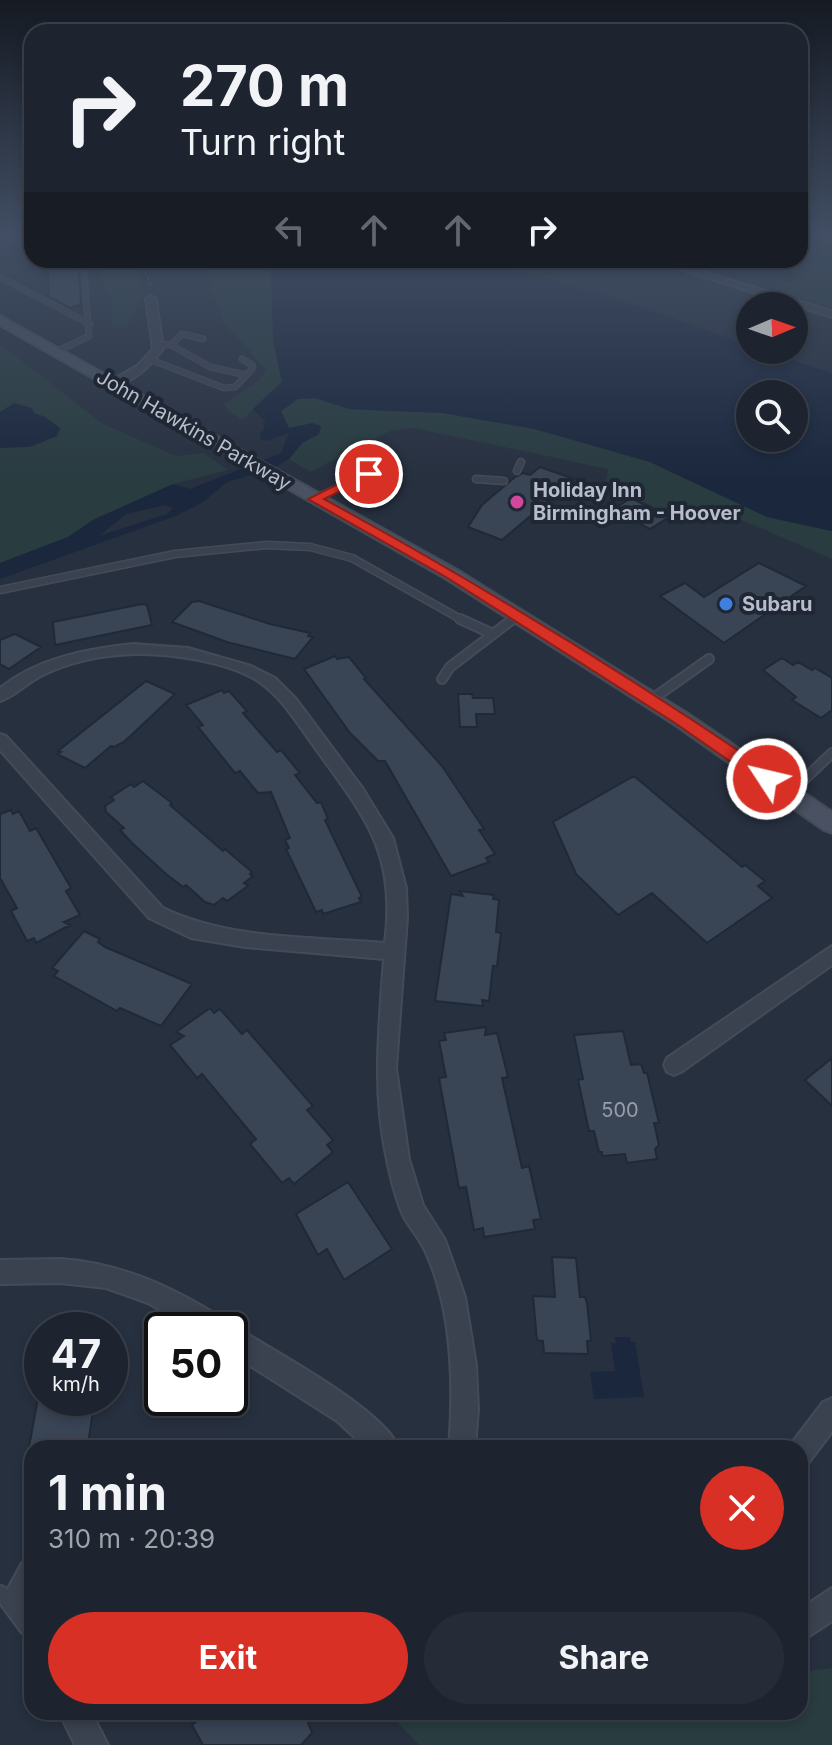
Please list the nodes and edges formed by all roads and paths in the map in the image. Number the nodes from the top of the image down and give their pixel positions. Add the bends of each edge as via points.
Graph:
1 (74, 317) edge
2 (89, 317) edge
3 (153, 317) edge
4 (0, 320) edge
5 (90, 324) junction
6 (0, 327) edge
7 (17, 329) junction
8 (203, 339) dead end
9 (157, 344) junction
10 (171, 345) junction
11 (58, 351) junction
12 (149, 359) junction
13 (242, 359) dead end
14 (246, 375) junction
15 (115, 383) junction
16 (521, 462) dead end
17 (517, 471) dead end
18 (369, 474) dead end
19 (476, 479) dead end
20 (504, 481) dead end
21 (314, 499) junction
22 (0, 590) edge
23 (517, 616) junction
24 (493, 634) junction
25 (709, 659) dead end
26 (442, 679) dead end
27 (0, 696) edge
28 (651, 700) junction
29 (0, 740) edge
30 (832, 753) edge
31 (789, 794) junction
32 (832, 824) edge
33 (394, 952) junction
34 (832, 954) edge
35 (674, 1065) dead end
36 (0, 1272) edge
37 (190, 1312) edge
38 (248, 1349) edge
39 (832, 1411) edge
40 (377, 1440) edge
41 (463, 1440) edge
42 (808, 1442) edge
43 (832, 1603) edge
44 (808, 1621) edge
45 (78, 1720) edge
46 (92, 1745) edge

1 - 5 lane
2 - 5 lane
3 - 9 street
4 - 7 main road, John Hawkins Parkway
5 - 11 lane via 89,336
6 - 7 lane
7 - 11 main road, John Hawkins Parkway
8 - 10 lane via 182,334
9 - 10 lane
9 - 12 street
10 - 14 lane via 210,367
11 - 15 main road, John Hawkins Parkway
12 - 14 lane via 168,362 218,389 235,387
12 - 15 street
13 - 14 lane via 252,365
15 - 21 main road, John Hawkins Parkway
16 - 17 lane
18 - 21 lane
19 - 20 lane
21 - 23 main road, John Hawkins Parkway
22 - 24 lane via 184,552 301,547 349,557 462,622
23 - 24 lane
23 - 28 main road, John Hawkins Parkway
24 - 26 lane
25 - 28 lane
27 - 33 street via 57,662 155,649 248,669 270,682 385,836 398,882
28 - 31 main road, John Hawkins Parkway
29 - 33 street via 156,913 191,930 245,939
30 - 31 lane
31 - 32 main road, John Hawkins Parkway
33 - 41 street via 386,1068 398,1159 413,1210 437,1248 453,1297 463,1365
34 - 35 street
36 - 37 street via 34,1270 116,1279
38 - 40 street via 346,1412
39 - 42 street
43 - 44 street
45 - 46 street

